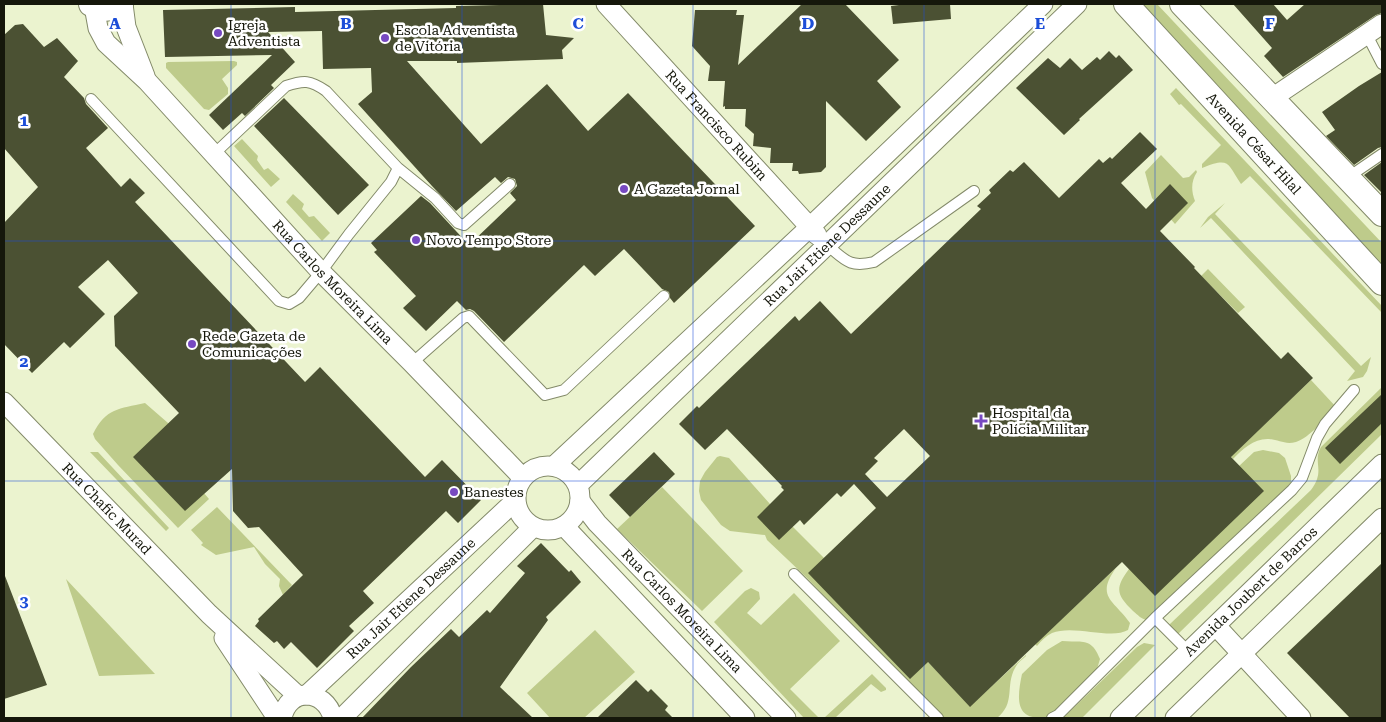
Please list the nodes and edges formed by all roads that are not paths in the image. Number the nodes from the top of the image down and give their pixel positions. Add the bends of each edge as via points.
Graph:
1 (122, 4) edge
2 (606, 4) edge
3 (1043, 4) edge
4 (1077, 4) edge
5 (1126, 4) edge
6 (1182, 4) edge
7 (92, 5) edge
8 (1375, 30) edge
9 (1382, 64) edge
10 (147, 81) junction
11 (1272, 98) junction
12 (91, 99) dead end
13 (1382, 154) edge
14 (213, 155) junction
15 (398, 168) junction
16 (1347, 178) junction
17 (510, 184) dead end
18 (974, 191) dead end
19 (1382, 214) edge
20 (809, 228) junction
21 (827, 245) junction
22 (321, 272) junction
23 (1382, 283) edge
24 (664, 296) dead end
25 (412, 363) junction
26 (1354, 390) dead end
27 (4, 402) edge
28 (1382, 464) edge
29 (554, 466) junction
30 (522, 477) junction
31 (579, 493) junction
32 (515, 501) junction
33 (1382, 518) edge
34 (533, 526) junction
35 (564, 526) junction
36 (794, 574) dead end
37 (209, 614) junction
38 (1155, 618) junction
39 (1216, 626) junction
40 (1188, 651) junction
41 (1242, 655) junction
42 (303, 696) junction
43 (277, 718) edge
44 (282, 718) edge
45 (333, 718) edge
46 (342, 718) edge
47 (745, 718) edge
48 (786, 718) edge
49 (938, 718) edge
50 (1052, 718) edge
51 (1120, 718) edge
52 (1176, 718) edge
53 (1301, 718) edge

1 - 7 street via 107,9
1 - 10 street, Rua Carlos Moreira Lima via 126,27
2 - 20 street, Rua Francisco Rubim
3 - 20 street, Rua Jair Etiene Dessaune
4 - 21 street, Rua Jair Etiene Dessaune
5 - 23 street, Avenida César Hilal
6 - 11 street
7 - 10 street, Rua Carlos Moreira Lima via 106,43
8 - 9 lane
8 - 11 street
10 - 14 street, Rua Carlos Moreira Lima
11 - 16 street
12 - 22 lane via 279,301 289,304 299,298
13 - 16 lane
14 - 15 lane via 286,86 300,81 314,83 326,91
14 - 22 street, Rua Carlos Moreira Lima
15 - 17 lane via 464,225
15 - 22 lane via 391,182
16 - 19 street
18 - 21 lane via 874,262 860,266 848,262
20 - 21 street, Rua Francisco Rubim
20 - 29 street, Rua Jair Etiene Dessaune
21 - 31 street, Rua Jair Etiene Dessaune
22 - 25 street, Rua Carlos Moreira Lima
24 - 25 lane via 560,392 545,395 468,316
25 - 30 street, Rua Carlos Moreira Lima
26 - 38 lane via 1325,424 1302,478 1292,490
27 - 37 street, Rua Chafic Murad
28 - 39 street, Avenida Joubert de Barros
29 - 30 street via 540,466
29 - 31 street via 575,480
30 - 32 street via 516,488
31 - 35 street via 576,513
31 - 48 street, Rua Carlos Moreira Lima via 597,524
32 - 34 street via 519,513
32 - 42 street, Rua Jair Etiene Dessaune
33 - 41 street
34 - 35 street via 545,530
34 - 46 street
35 - 47 street, Rua Carlos Moreira Lima
36 - 49 lane
37 - 42 street, Rua Chafic Murad
37 - 43 street, Rua Chafic Murad
38 - 40 lane
38 - 50 lane
39 - 40 street, Avenida Joubert de Barros
39 - 41 street
40 - 51 street, Avenida Joubert de Barros
41 - 52 street
41 - 53 street
42 - 44 street, Rua Jair Etiene Dessaune via 290,701
42 - 45 street, Rua Chafic Murad via 322,699

